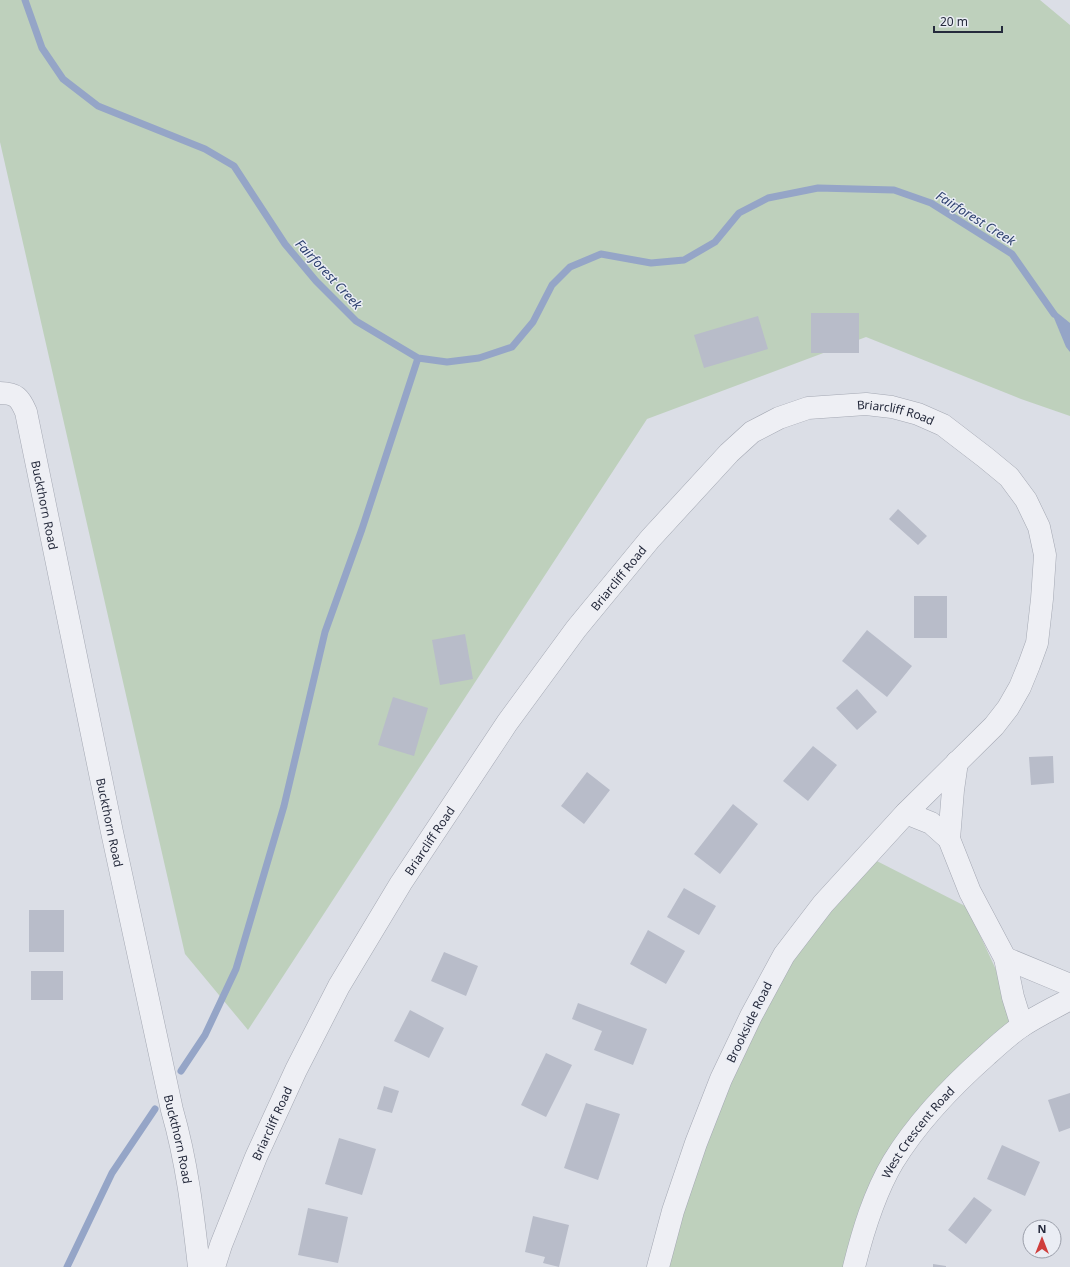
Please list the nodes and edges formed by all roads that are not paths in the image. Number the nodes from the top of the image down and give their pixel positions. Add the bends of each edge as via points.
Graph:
1 (0, 393) edge
2 (957, 762) junction
3 (906, 814) junction
4 (949, 839) junction
5 (1005, 958) junction
6 (1070, 985) edge
7 (1070, 999) edge
8 (1022, 1026) junction
9 (199, 1267) edge
10 (214, 1267) edge
11 (658, 1267) edge
12 (854, 1267) edge

1 - 9 street, Buckthorn Road via 11,393 21,401 26,412 112,832 180,1138 191,1194
2 - 3 street, Brookside Road
2 - 4 street
2 - 10 street, Briarcliff Road via 994,726 1008,708 1020,687 1036,643 1045,555 1039,527 1026,500 1009,477 942,425 918,414 892,407 866,404 808,408 779,418 752,432 729,453 650,539 576,629 507,723 401,883 339,986 296,1070 256,1157
3 - 4 street via 931,823
3 - 11 street, Brookside Road via 823,904 784,955 750,1016 696,1143 673,1211
4 - 5 street via 970,892
5 - 6 street
5 - 8 street
7 - 8 street, West Crescent Road
8 - 12 street, West Crescent Road via 961,1077 925,1118 893,1162 876,1195

